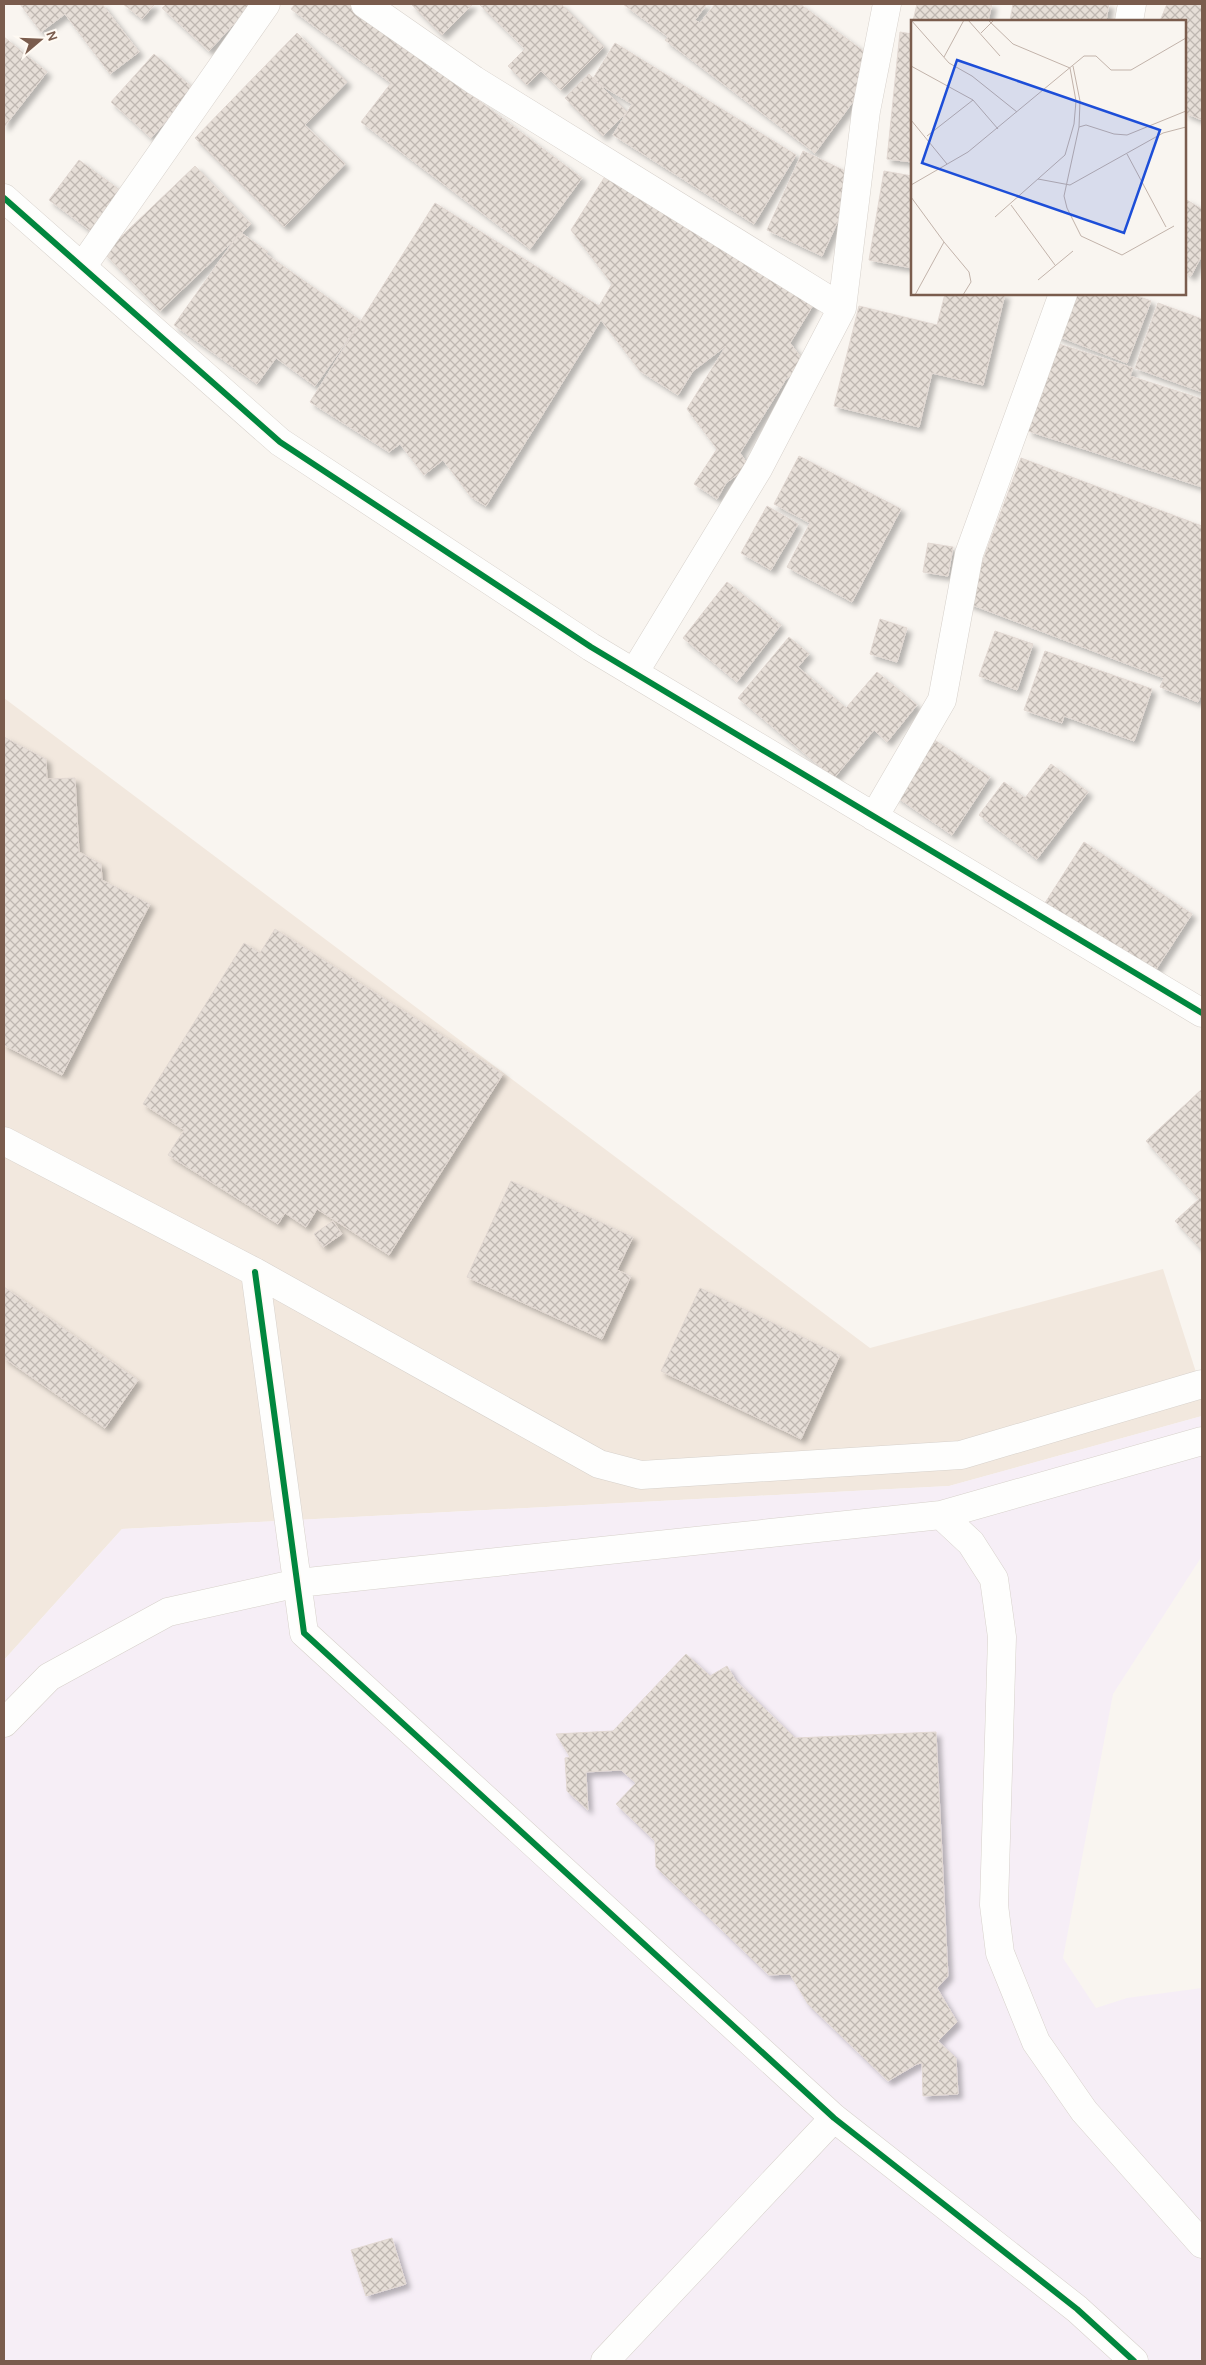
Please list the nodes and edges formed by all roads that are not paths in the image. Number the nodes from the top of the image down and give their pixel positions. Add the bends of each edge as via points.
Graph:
1 (266, 4) edge
2 (365, 4) edge
3 (886, 4) edge
4 (1132, 4) edge
5 (1129, 20) edge
6 (4, 198) edge
7 (82, 267) junction
8 (1063, 295) edge
9 (842, 308) junction
10 (634, 673) junction
11 (874, 817) junction
12 (1202, 1014) edge
13 (4, 1140) edge
14 (255, 1272) junction
15 (1202, 1384) edge
16 (1202, 1440) edge
17 (941, 1515) junction
18 (298, 1583) junction
19 (4, 1724) edge
20 (834, 2118) junction
21 (1202, 2244) edge
22 (605, 2361) edge
23 (1134, 2361) edge

1 - 7 street
2 - 9 street via 474,80
3 - 9 street via 866,111
4 - 5 street
6 - 7 street
7 - 10 street via 280,442
8 - 11 street via 969,554 942,700
9 - 10 street via 758,469
10 - 11 street
11 - 12 street
13 - 14 street
14 - 15 street via 599,1464 641,1475 961,1455
14 - 18 street
16 - 17 street
17 - 18 street
17 - 21 street via 971,1543 994,1579 1002,1637 994,1905 1000,1953 1036,2042 1057,2073 1084,2111
18 - 19 street via 168,1612 50,1677
18 - 20 street via 304,1633
20 - 22 street
20 - 23 street via 1077,2309

